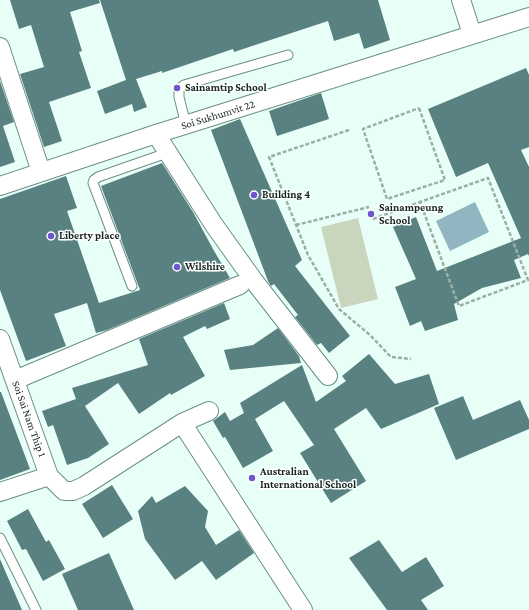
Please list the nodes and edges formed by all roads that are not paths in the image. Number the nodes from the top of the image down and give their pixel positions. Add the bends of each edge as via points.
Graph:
1 (461, 0) edge
2 (529, 17) edge
3 (472, 34) junction
4 (0, 47) edge
5 (288, 55) dead end
6 (186, 125) junction
7 (156, 134) junction
8 (167, 153) junction
9 (41, 172) junction
10 (0, 186) edge
11 (132, 286) dead end
12 (240, 286) dead end
13 (0, 339) edge
14 (328, 376) dead end
15 (15, 380) junction
16 (209, 411) dead end
17 (182, 423) junction
18 (49, 476) junction
19 (0, 492) edge
20 (0, 538) edge
21 (36, 610) edge
22 (303, 610) edge

1 - 3 street
2 - 3 street, Soi Sukhumvit 22
3 - 6 street, Soi Sukhumvit 22
4 - 9 street
5 - 6 lane via 184,85 179,89 178,97
6 - 7 street, Soi Sukhumvit 22
7 - 8 street
7 - 9 street, Soi Sukhumvit 22
8 - 11 lane via 98,177 93,183
8 - 14 street via 250,275
9 - 10 street, Soi Sukhumvit 22
12 - 15 street
13 - 15 street, Soi Sai Nam Thip 1
15 - 18 street, Soi Sai Nam Thip 1
16 - 17 street
17 - 18 street via 84,486 72,491 64,491
17 - 22 street
18 - 19 street
20 - 21 lane

